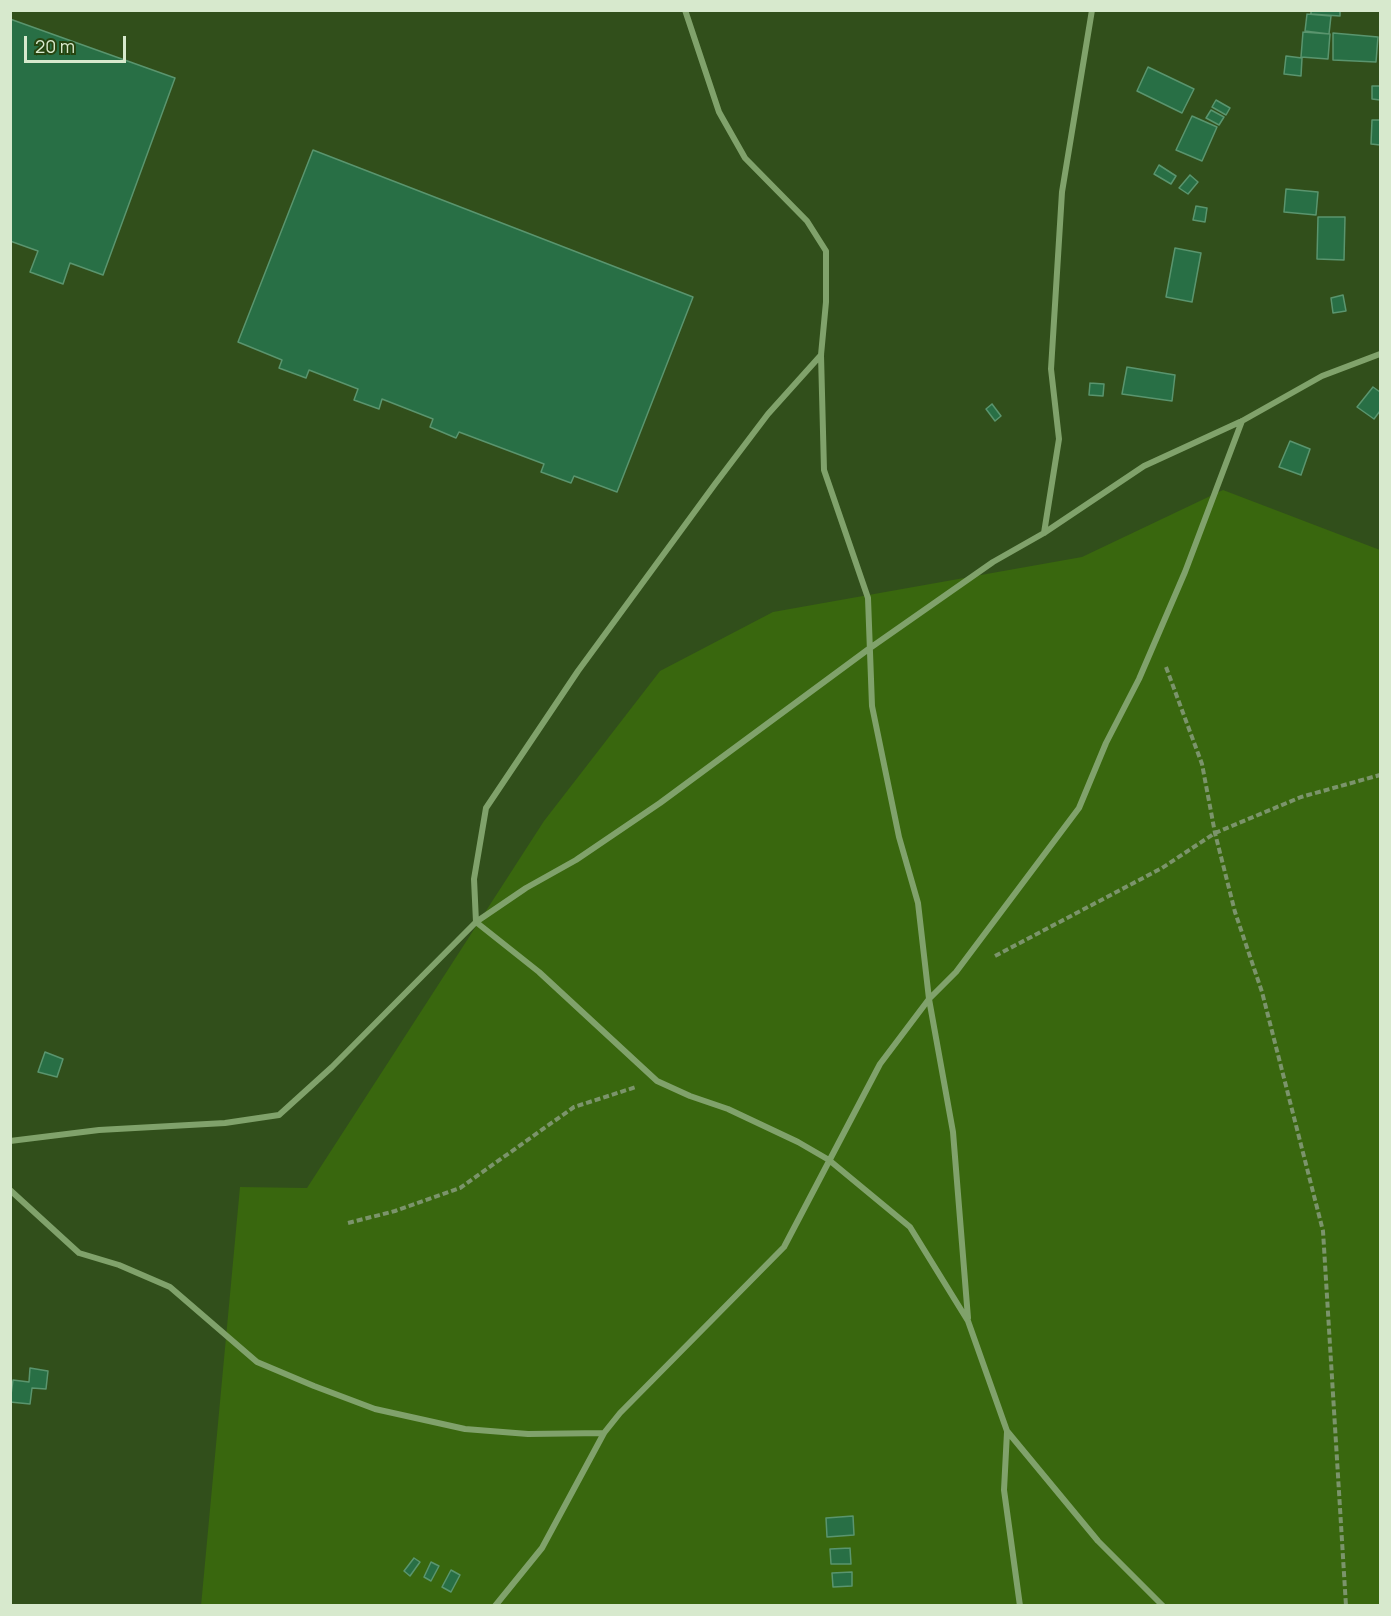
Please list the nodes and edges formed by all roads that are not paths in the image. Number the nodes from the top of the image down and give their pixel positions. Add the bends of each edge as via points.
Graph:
1 (684, 10) edge
2 (1092, 10) edge
3 (1380, 354) edge
4 (821, 355) junction
5 (1242, 421) junction
6 (1044, 533) junction
7 (870, 648) junction
8 (476, 922) junction
9 (929, 999) junction
10 (10, 1141) edge
11 (829, 1160) junction
12 (10, 1190) edge
13 (968, 1322) junction
14 (1007, 1431) junction
15 (604, 1433) junction
16 (495, 1605) edge
17 (1020, 1605) edge
18 (1163, 1605) edge

1 - 4 street via 719,112 745,158 807,221 826,251
2 - 6 street via 1062,192 1051,369 1059,439
3 - 5 street via 1322,376
4 - 7 street via 824,470 868,598
4 - 8 street via 768,414 715,484 578,671 486,807 474,879
5 - 6 street via 1144,466
5 - 9 street via 1154,644 1079,808 956,972
6 - 7 street via 993,562
7 - 8 street via 660,803
7 - 9 street via 872,706 898,837 918,903
8 - 10 street via 279,1115 225,1124 99,1130
8 - 11 street via 539,972 657,1081 728,1109
9 - 11 street via 880,1064
9 - 13 street via 953,1132
11 - 13 street via 910,1227
11 - 15 street via 784,1247
12 - 15 street via 79,1252 170,1287 257,1362 314,1386 375,1409 465,1430
13 - 14 street
14 - 17 street via 1004,1490
14 - 18 street via 1098,1540
15 - 16 street via 542,1548

